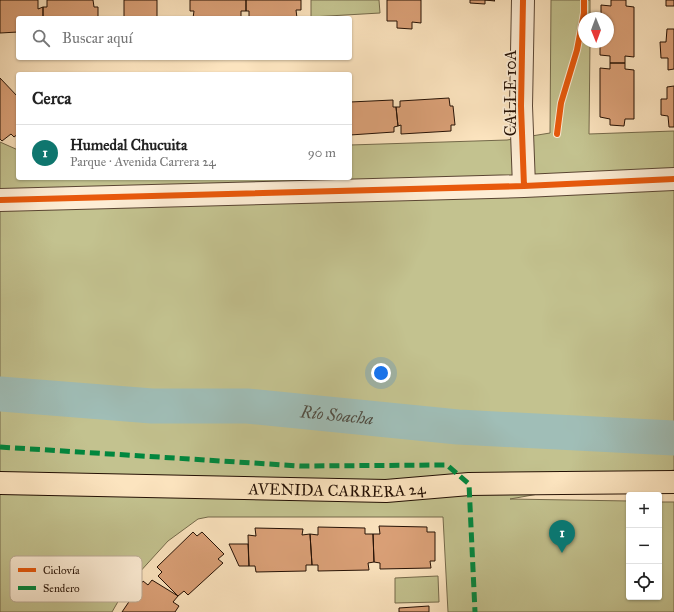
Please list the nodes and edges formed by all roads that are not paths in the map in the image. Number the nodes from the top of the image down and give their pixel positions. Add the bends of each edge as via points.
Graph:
1 (523, 0) edge
2 (674, 179) edge
3 (524, 186) junction
4 (0, 200) edge
5 (674, 482) edge
6 (0, 483) edge

1 - 3 street, CALLE 10A via 514,70 522,106
2 - 3 street
3 - 4 street
5 - 6 main road, AVENIDA CARRERA 24 via 469,484 386,490

